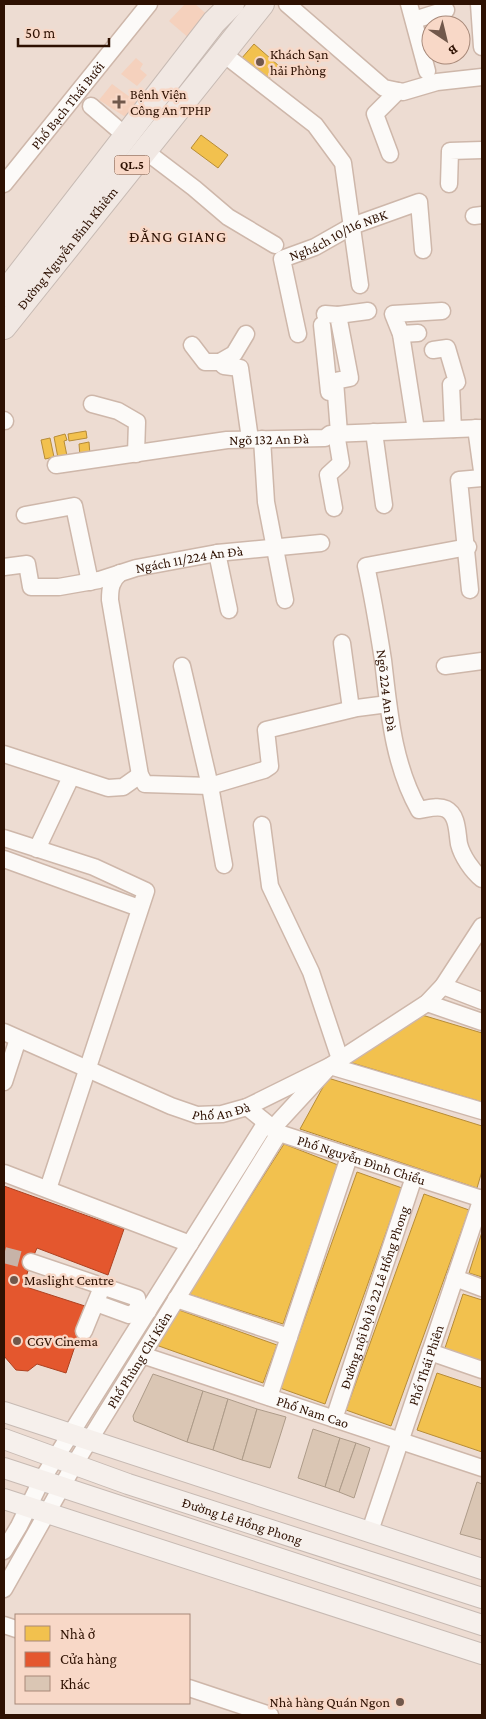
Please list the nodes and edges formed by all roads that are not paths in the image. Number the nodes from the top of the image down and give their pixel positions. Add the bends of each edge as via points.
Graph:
1 (149, 4) edge
2 (232, 4) edge
3 (262, 4) edge
4 (286, 4) edge
5 (409, 4) edge
6 (479, 4) edge
7 (446, 10) dead end
8 (414, 20) junction
9 (482, 47) edge
10 (221, 52) junction
11 (427, 71) dead end
12 (482, 77) edge
13 (398, 91) junction
14 (91, 106) dead end
15 (136, 143) junction
16 (482, 150) edge
17 (390, 154) dead end
18 (4, 184) edge
19 (449, 184) dead end
20 (352, 226) junction
21 (275, 245) dead end
22 (424, 250) dead end
23 (360, 285) dead end
24 (4, 294) edge
25 (368, 311) dead end
26 (442, 312) dead end
27 (4, 328) edge
28 (418, 333) dead end
29 (246, 334) dead end
30 (298, 334) dead end
31 (401, 334) junction
32 (192, 346) dead end
33 (433, 350) dead end
34 (220, 362) junction
35 (92, 404) dead end
36 (479, 428) edge
37 (453, 429) junction
38 (416, 430) junction
39 (374, 432) junction
40 (335, 433) junction
41 (256, 439) junction
42 (136, 454) junction
43 (56, 464) dead end
44 (482, 471) edge
45 (482, 478) edge
46 (384, 504) dead end
47 (334, 508) dead end
48 (25, 516) dead end
49 (321, 543) dead end
50 (468, 547) junction
51 (276, 548) junction
52 (217, 553) junction
53 (4, 567) edge
54 (120, 573) junction
55 (90, 582) junction
56 (470, 590) dead end
57 (285, 600) dead end
58 (229, 610) dead end
59 (342, 643) dead end
60 (482, 661) edge
61 (182, 666) dead end
62 (445, 666) dead end
63 (388, 704) junction
64 (351, 710) junction
65 (4, 754) edge
66 (140, 774) junction
67 (71, 777) junction
68 (210, 786) junction
69 (262, 825) dead end
70 (4, 838) edge
71 (37, 849) junction
72 (4, 858) edge
73 (224, 864) dead end
74 (482, 879) edge
75 (139, 908) junction
76 (482, 926) edge
77 (443, 986) junction
78 (482, 1000) edge
79 (426, 1003) junction
80 (482, 1022) edge
81 (11, 1036) edge
82 (335, 1062) junction
83 (86, 1070) junction
84 (4, 1082) edge
85 (247, 1107) junction
86 (482, 1111) edge
87 (272, 1129) junction
88 (349, 1157) junction
89 (4, 1173) edge
90 (414, 1177) junction
91 (48, 1189) junction
92 (482, 1199) edge
93 (190, 1244) junction
94 (31, 1262) tunnel mouth
95 (455, 1278) junction
96 (103, 1286) junction
97 (482, 1288) edge
98 (96, 1303) junction
99 (173, 1305) junction
100 (146, 1308) junction
101 (84, 1331) dead end
102 (289, 1337) junction
103 (430, 1352) junction
104 (142, 1355) junction
105 (482, 1370) edge
106 (269, 1397) junction
107 (4, 1412) edge
108 (334, 1419) junction
109 (70, 1434) junction
110 (4, 1439) edge
111 (89, 1441) junction
112 (400, 1441) junction
113 (64, 1461) junction
114 (4, 1468) edge
115 (482, 1468) edge
116 (41, 1481) junction
117 (61, 1486) junction
118 (4, 1499) edge
119 (38, 1510) junction
120 (370, 1532) junction
121 (4, 1551) edge
122 (482, 1569) edge
123 (4, 1589) edge
124 (482, 1598) edge
125 (482, 1625) edge
126 (482, 1654) edge
127 (190, 1688) edge
128 (270, 1715) edge

1 - 18 street, Phố Bạch Thái Bưởi
2 - 15 highway, Đường Nguyễn Bỉnh Khiêm / QL.5 via 214,22
3 - 10 highway, Đường Nguyễn Bỉnh Khiêm / QL.5
4 - 13 street via 384,88
5 - 8 street
6 - 9 street
7 - 8 street
8 - 11 street
10 - 15 highway, Đường Nguyễn Bỉnh Khiêm / QL.5
10 - 20 street via 315,125 343,163
12 - 13 street
13 - 17 street via 375,114
14 - 15 street
15 - 21 street via 228,217
15 - 24 highway, Đường Nguyễn Bỉnh Khiêm / QL.5
15 - 27 highway, Đường Nguyễn Bỉnh Khiêm / QL.5
16 - 19 street via 450,150
20 - 22 street, Nghách 10/116 NBK via 419,202
20 - 23 street
20 - 30 street, Nghách 10/116 NBK via 315,247 282,259
25 - 40 street via 328,318 350,378 335,381
26 - 31 street via 393,314
28 - 31 street
29 - 34 street via 234,354
31 - 38 street
32 - 34 street via 205,362
33 - 37 street via 447,348 457,382 451,385
34 - 41 street via 224,366 240,368
35 - 42 street via 118,410 137,422
36 - 37 street, Ngõ 132 An Đà
36 - 44 street
37 - 38 street, Ngõ 132 An Đà
38 - 39 street, Ngõ 132 An Đà
39 - 40 street, Ngõ 132 An Đà
39 - 46 street
40 - 41 street, Ngõ 132 An Đà via 325,438
40 - 47 street via 341,462 328,475
41 - 42 street, Ngõ 132 An Đà
41 - 51 street
42 - 43 street, Ngõ 132 An Đà
45 - 50 street via 459,480
48 - 55 street via 74,506
49 - 51 street, Ngách 11/224 An Đà
50 - 56 street
50 - 63 street, Ngõ 224 An Đà via 366,566 377,615
51 - 52 street, Ngách 11/224 An Đà
51 - 57 street
52 - 54 street, Ngách 11/224 An Đà
52 - 58 street
53 - 55 street, Ngách 11/224 An Đà via 27,564 31,587
54 - 55 street, Ngách 11/224 An Đà
54 - 66 street via 113,579 110,600
59 - 64 street
60 - 62 street
61 - 68 street
63 - 64 street
63 - 74 street, Ngõ 224 An Đà via 406,788 419,810 437,807 450,812 464,856
64 - 68 street via 266,730 270,766
65 - 67 street
66 - 67 street via 123,787 108,788
66 - 68 street via 145,784
67 - 71 street
68 - 73 street
69 - 82 street via 270,886 311,972
70 - 71 street
71 - 75 street via 146,890
72 - 75 street
75 - 83 street
76 - 77 street
77 - 78 street
77 - 79 street, Phố An Đà
79 - 80 street
79 - 82 street, Phố An Đà
81 - 83 street, Phố An Đà
81 - 84 street
82 - 85 street, Phố An Đà
82 - 86 street
82 - 87 street
83 - 85 street, Phố An Đà via 197,1115 222,1114
83 - 91 street
85 - 87 street, Phố Nguyễn Đình Chiểu
87 - 88 street, Phố Nguyễn Đình Chiểu
87 - 93 street, Phố Phùng Chí Kiên
87 - 99 street, Phố Phùng Chí Kiên
88 - 90 street, Phố Nguyễn Đình Chiểu
88 - 102 street
89 - 91 street
90 - 92 street, Phố Nguyễn Đình Chiểu
90 - 108 street, Đường nội bộ lô 22 Lê Hồng Phong
91 - 93 street
92 - 95 street, Phố Thái Phiên
93 - 100 street, Phố Phùng Chí Kiên
94 - 96 street
95 - 97 street
95 - 103 street, Phố Thái Phiên
96 - 98 street
96 - 100 street via 137,1298
98 - 100 street via 129,1315
98 - 101 street
99 - 100 street
99 - 102 street
99 - 104 street, Phố Phùng Chí Kiên
100 - 109 street, Phố Phùng Chí Kiên
102 - 106 street
103 - 105 street
103 - 112 street, Phố Thái Phiên
104 - 106 street, Phố Nam Cao
104 - 111 street, Phố Phùng Chí Kiên
106 - 108 street, Phố Nam Cao
107 - 109 main road, Đường Lê Hồng Phong
108 - 112 street, Phố Nam Cao
109 - 111 main road, Đường Lê Hồng Phong
109 - 113 street, Phố Phùng Chí Kiên
110 - 113 main road, Đường Lê Hồng Phong
111 - 113 street, Phố Phùng Chí Kiên
111 - 120 main road, Đường Lê Hồng Phong
112 - 115 street, Phố Nam Cao
112 - 120 street, Phố Thái Phiên
113 - 116 street, Phố Phùng Chí Kiên
113 - 117 street, Phố Phùng Chí Kiên
113 - 124 main road, Đường Lê Hồng Phong
114 - 116 main road, Đường Lê Hồng Phong
116 - 117 main road, Đường Lê Hồng Phong
116 - 119 street, Phố Phùng Chí Kiên
117 - 119 street, Phố Phùng Chí Kiên
117 - 125 main road, Đường Lê Hồng Phong
118 - 119 main road
119 - 121 street, Phố Phùng Chí Kiên
119 - 123 street, Phố Phùng Chí Kiên
119 - 126 main road
120 - 122 main road, Đường Lê Hồng Phong
127 - 128 street

